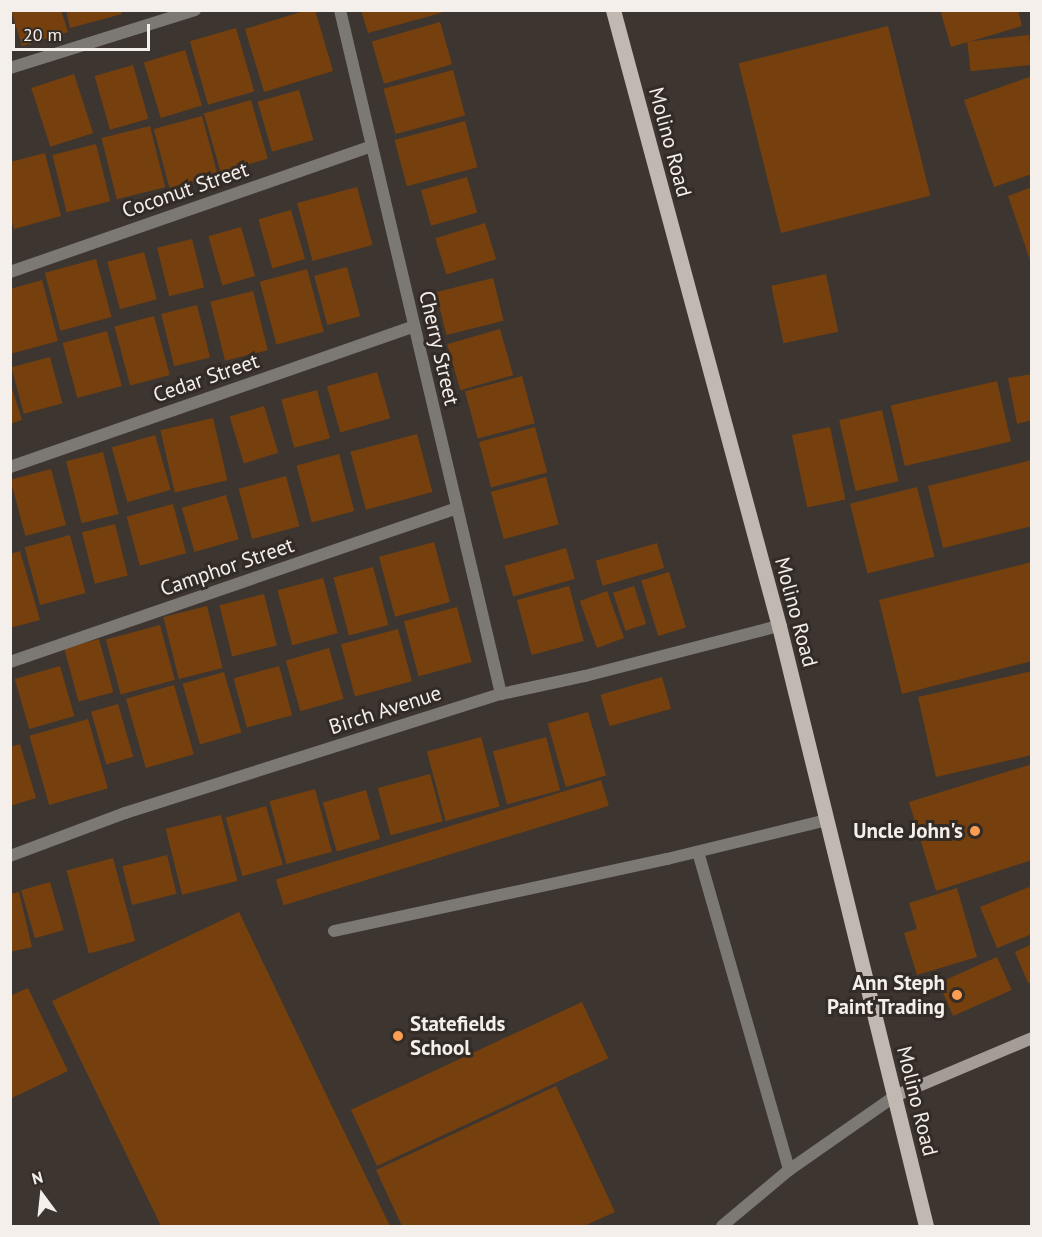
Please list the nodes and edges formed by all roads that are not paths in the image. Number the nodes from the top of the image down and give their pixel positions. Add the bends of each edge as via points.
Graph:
1 (195, 10) edge
2 (340, 10) edge
3 (613, 10) edge
4 (10, 68) edge
5 (372, 146) junction
6 (10, 272) edge
7 (414, 326) junction
8 (10, 467) edge
9 (457, 508) junction
10 (779, 626) junction
11 (10, 662) edge
12 (501, 694) junction
13 (827, 820) junction
14 (698, 852) junction
15 (10, 856) edge
16 (334, 931) dead end
17 (1032, 1038) edge
18 (895, 1096) junction
19 (789, 1170) junction
20 (722, 1227) edge
21 (926, 1227) edge

1 - 4 street
2 - 5 street, Cherry Street
3 - 10 main road, Molino Road
5 - 6 street, Coconut Street
5 - 7 street, Cherry Street
7 - 8 street, Cedar Street
7 - 9 street, Cherry Street
9 - 11 street, Camphor Street
9 - 12 street, Cherry Street
10 - 12 street, Birch Avenue
10 - 13 main road, Molino Road
12 - 15 street, Birch Avenue via 125,813
13 - 14 street
13 - 18 main road, Molino Road
14 - 16 street
14 - 19 street
17 - 18 street
18 - 19 street
18 - 21 main road, Molino Road
19 - 20 street

